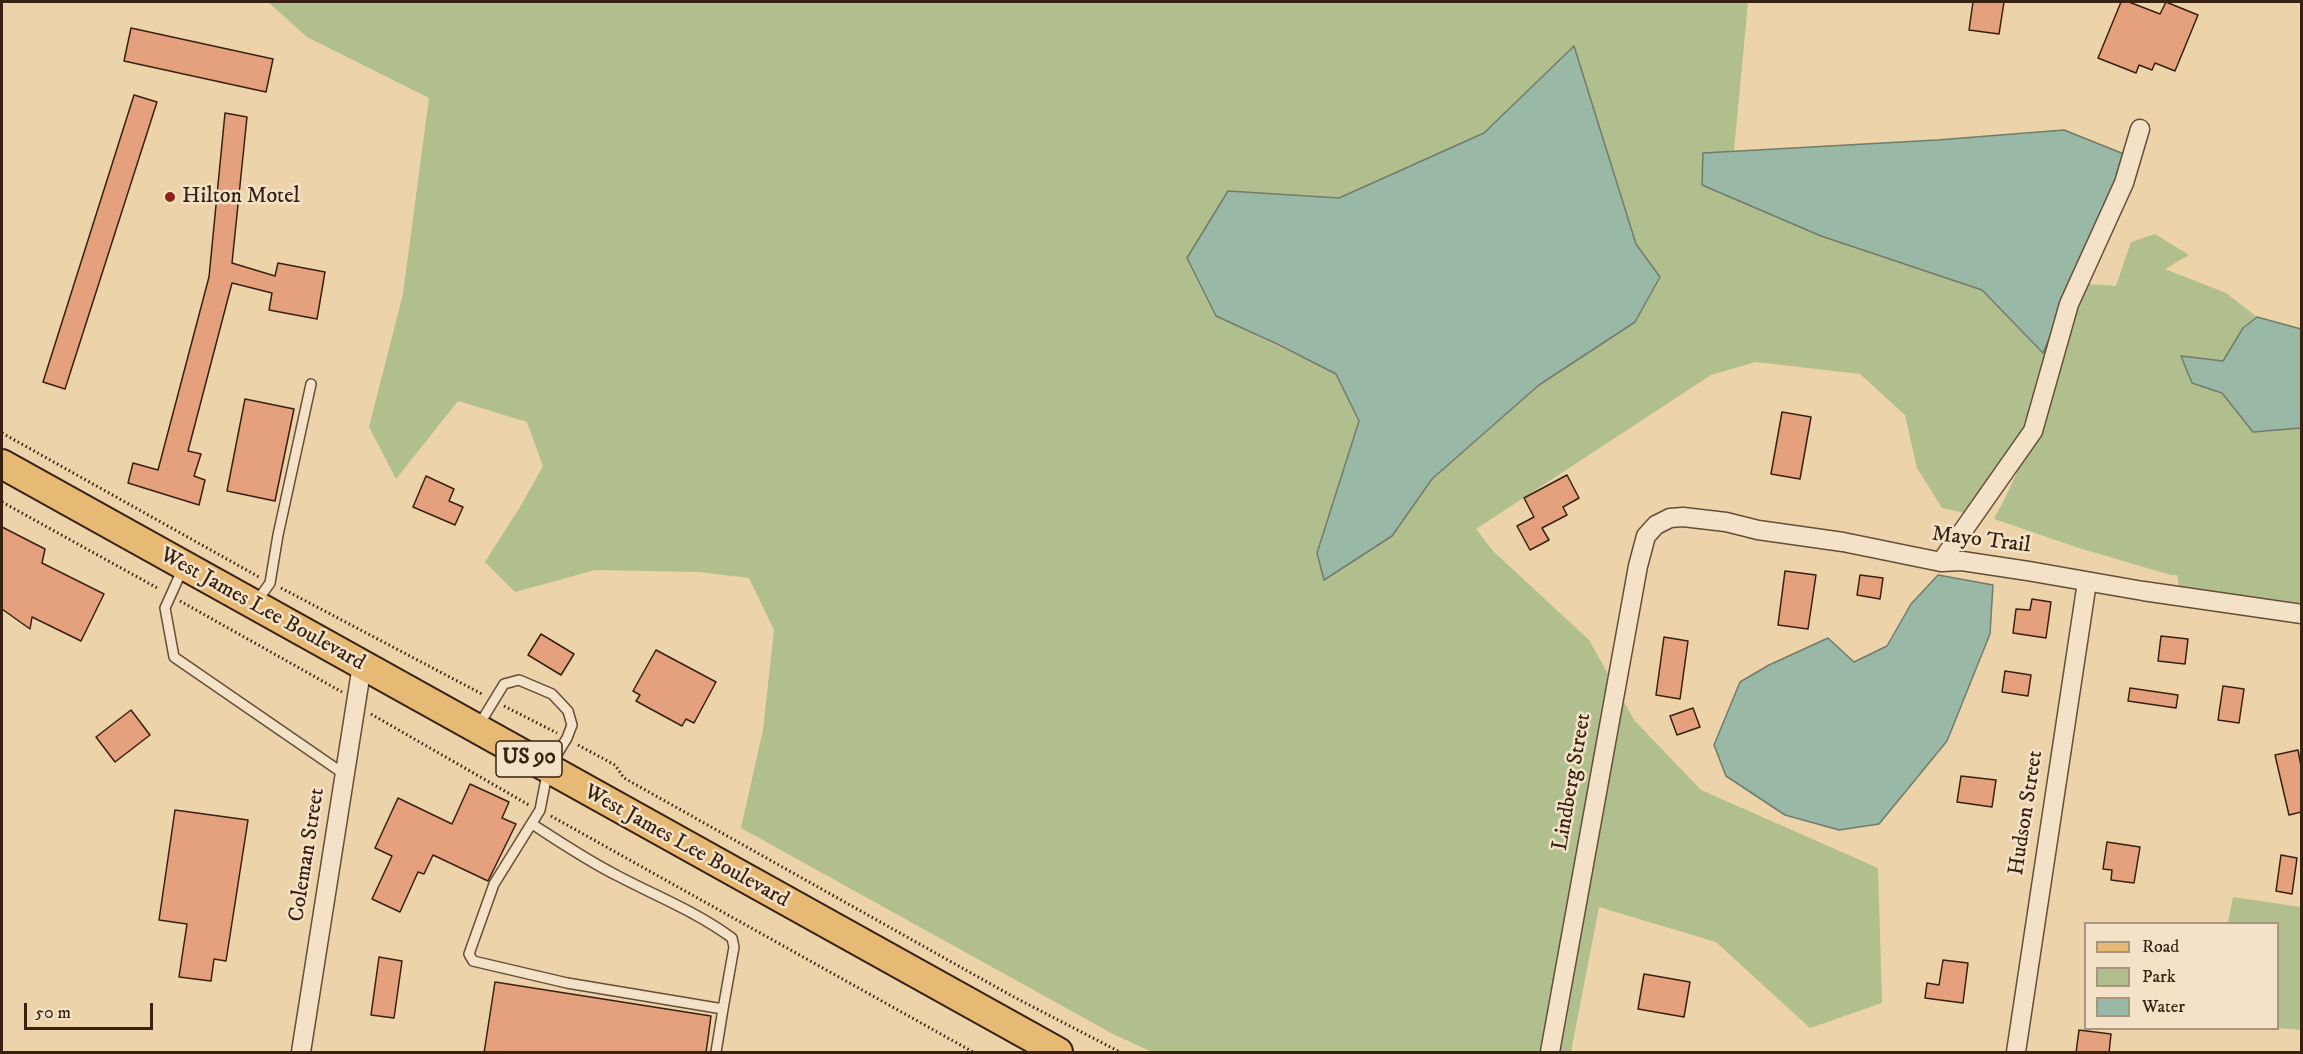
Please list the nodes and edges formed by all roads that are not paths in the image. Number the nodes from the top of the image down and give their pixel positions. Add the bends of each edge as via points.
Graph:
1 (2140, 129) dead end
2 (311, 384) dead end
3 (2, 464) edge
4 (1656, 525) joint
5 (1941, 562) junction
6 (183, 566) junction
7 (2087, 582) junction
8 (254, 605) junction
9 (2301, 614) edge
10 (362, 665) junction
11 (477, 729) junction
12 (548, 769) junction
13 (344, 774) junction
14 (532, 824) junction
15 (723, 1009) junction
16 (301, 1053) edge
17 (716, 1053) edge
18 (1058, 1053) edge
19 (1550, 1053) edge
20 (2016, 1053) edge

1 - 5 street via 2124,183 2069,304 2032,431
2 - 8 lane via 270,583
3 - 6 main road, West James Lee Boulevard / US 90
4 - 5 street, Mayo Trail via 1683,517 1726,522
4 - 19 street, Lindberg Street via 1646,536 1638,566
5 - 7 street, Mayo Trail via 1962,561
6 - 8 main road, West James Lee Boulevard / US 90
6 - 13 lane via 165,608 174,657
7 - 9 street, Mayo Trail
7 - 20 street, Hudson Street
8 - 10 main road, West James Lee Boulevard / US 90
10 - 11 main road, West James Lee Boulevard / US 90
10 - 13 street, Coleman Street
11 - 12 main road, West James Lee Boulevard / US 90
11 - 12 lane via 504,684 519,680 552,694 568,711 572,725
12 - 14 lane via 540,810
12 - 18 main road, West James Lee Boulevard / US 90
13 - 16 street, Coleman Street
14 - 15 lane via 732,938 734,947
14 - 15 lane via 494,884 469,954 473,961 567,983
15 - 17 lane

